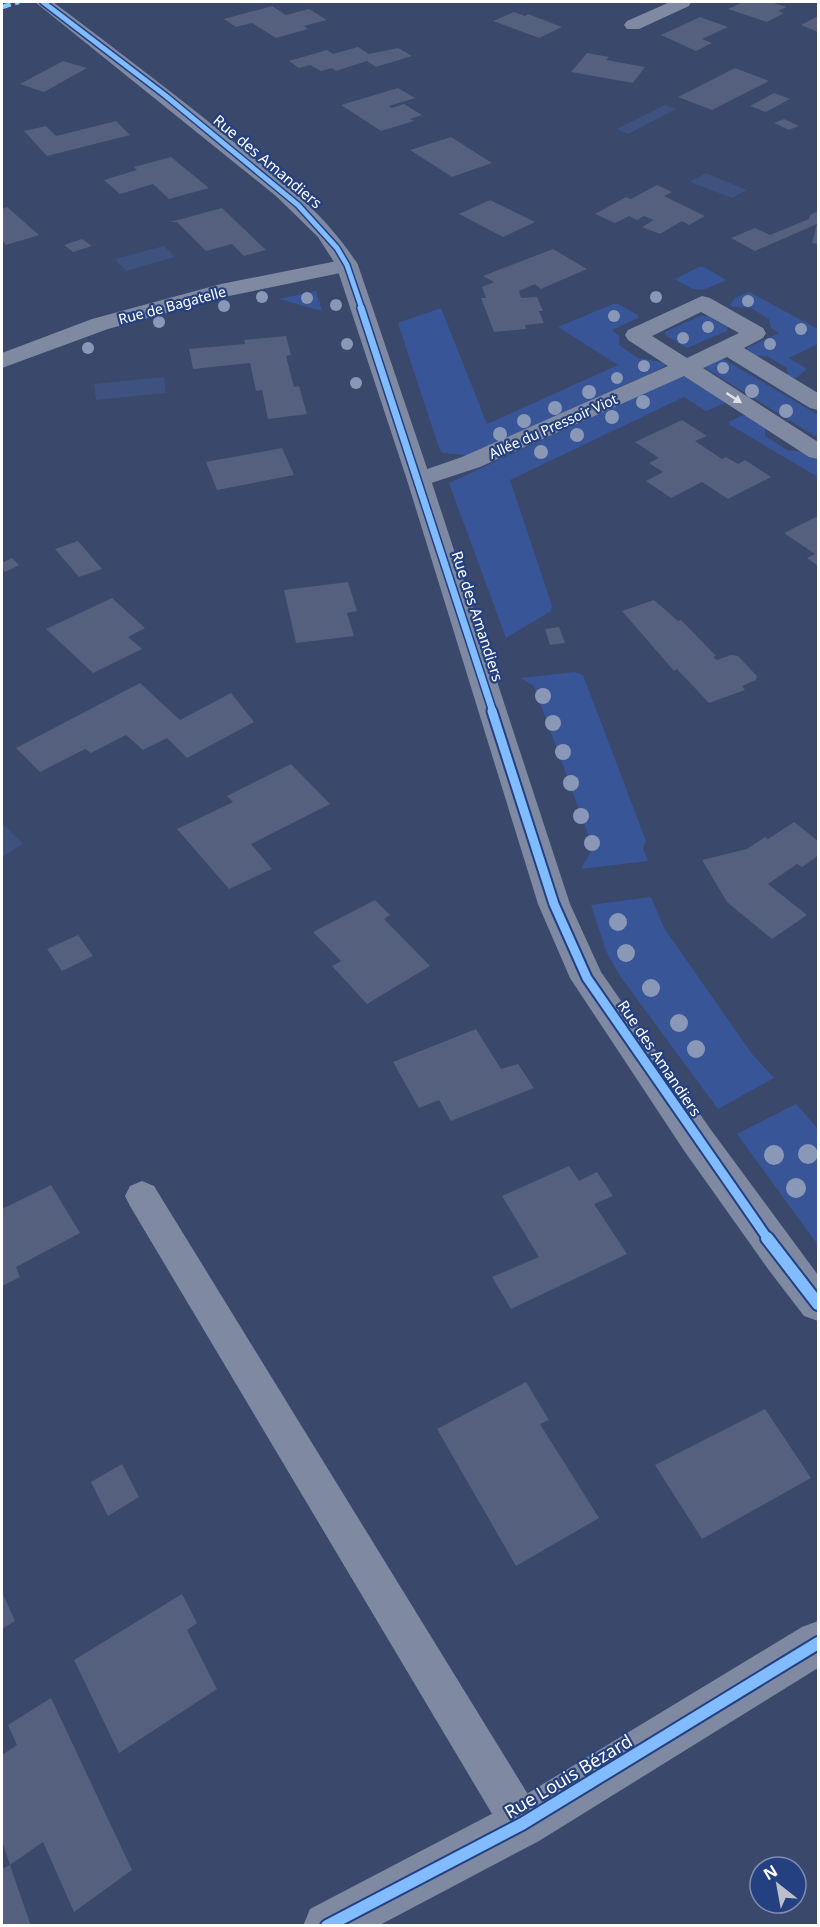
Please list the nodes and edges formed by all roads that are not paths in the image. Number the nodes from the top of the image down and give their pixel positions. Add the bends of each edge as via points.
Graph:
1 (43, 2) edge
2 (683, 2) edge
3 (633, 25) dead end
4 (347, 265) junction
5 (728, 348) junction
6 (2, 361) edge
7 (684, 366) junction
8 (819, 403) edge
9 (819, 452) edge
10 (419, 480) junction
11 (141, 1196) dead end
12 (819, 1304) edge
13 (819, 1643) edge
14 (522, 1824) junction
15 (327, 1926) edge

1 - 4 street, Rue des Amandiers via 154,85 293,200 318,223
2 - 3 street
4 - 6 street, Rue de Bagatelle via 221,291 100,324
4 - 10 street, Rue des Amandiers
5 - 7 street, Allée du Pressoir Viot
5 - 7 street, Allée du Pressoir Viot via 755,333 702,303 636,335
5 - 8 street
7 -> 9 street
7 - 10 street, Allée du Pressoir Viot via 471,462
10 - 12 street, Rue des Amandiers via 554,904 587,978 781,1257
11 - 14 lane
13 - 14 street, Rue Louis Bézard
14 - 15 street, Rue Louis Bézard

